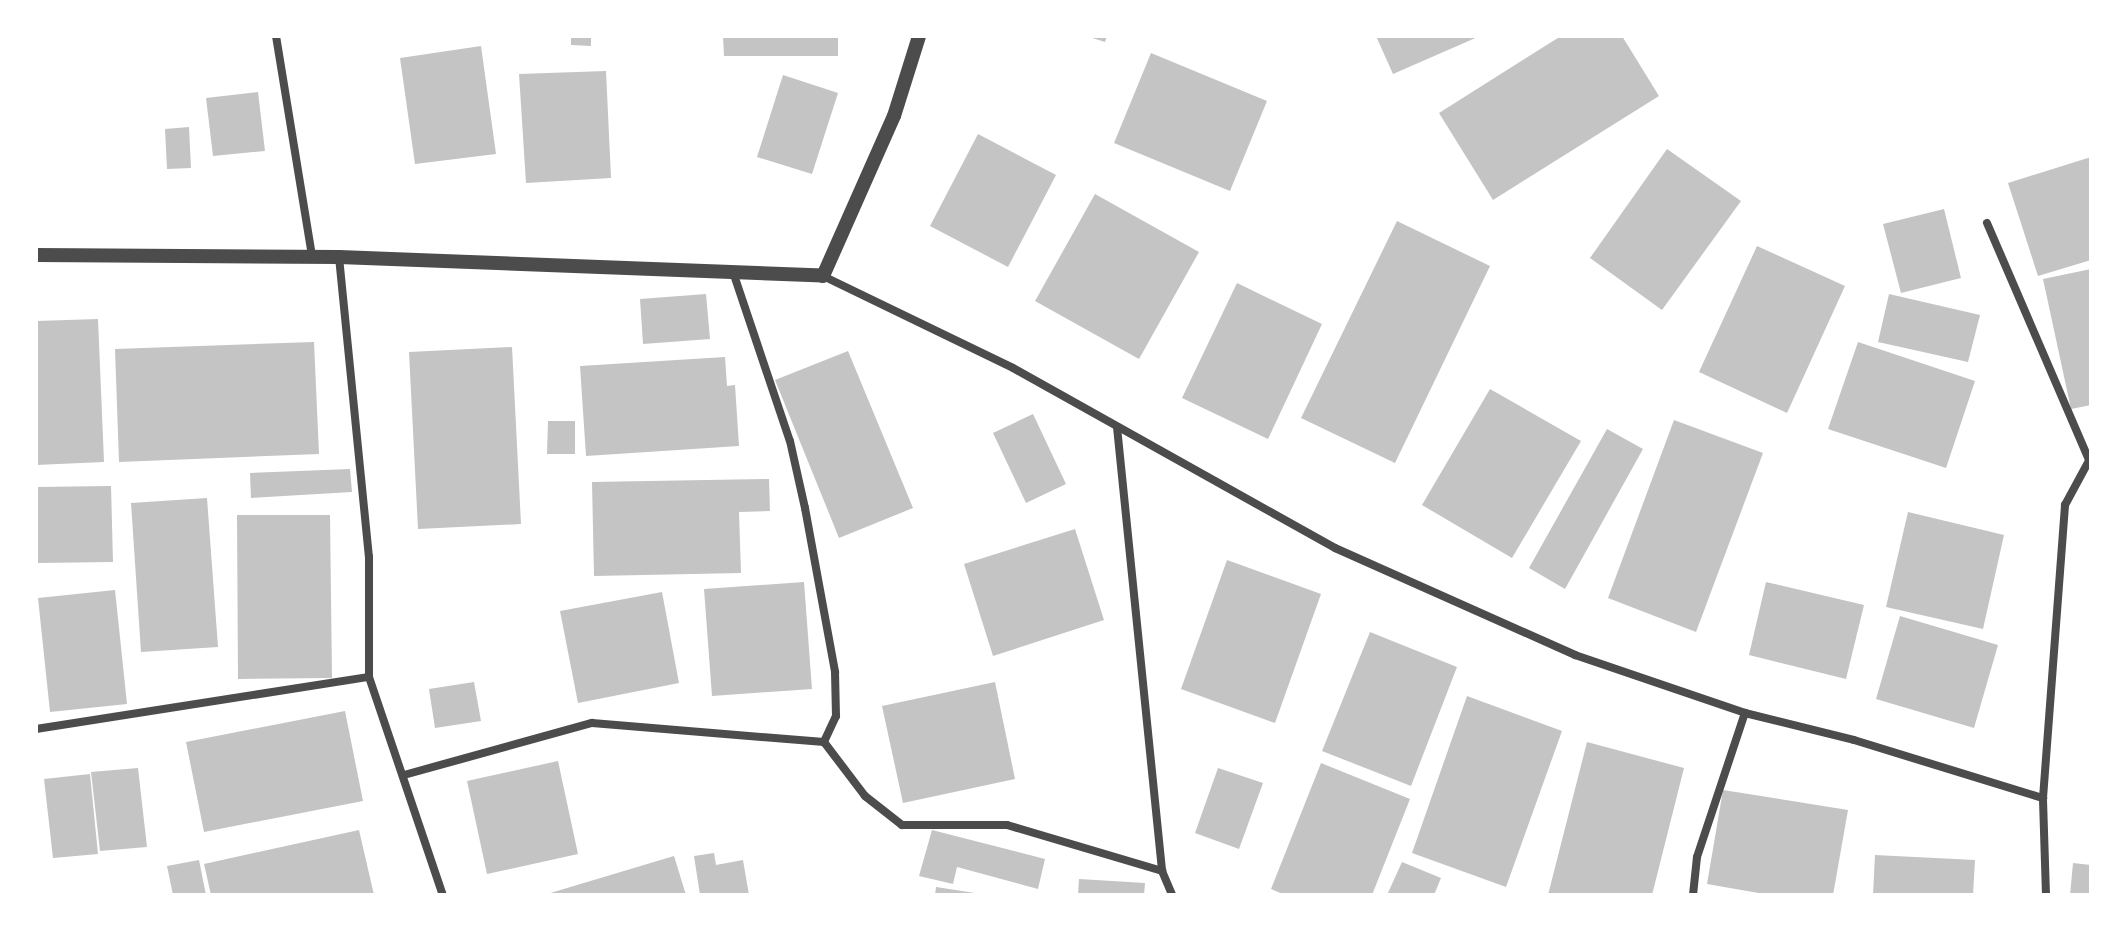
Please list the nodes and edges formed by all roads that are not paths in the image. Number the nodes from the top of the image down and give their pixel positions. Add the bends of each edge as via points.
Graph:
1 (276, 36) edge
2 (919, 36) edge
3 (1987, 223) dead end
4 (36, 255) edge
5 (339, 257) junction
6 (313, 258) junction
7 (733, 272) junction
8 (823, 276) junction
9 (1117, 427) junction
10 (2090, 457) edge
11 (369, 677) junction
12 (1745, 713) junction
13 (36, 729) edge
14 (824, 742) junction
15 (404, 775) junction
16 (2043, 798) junction
17 (1162, 871) junction
18 (443, 895) edge
19 (1172, 895) edge
20 (1693, 895) edge
21 (2046, 895) edge

1 - 6 street
2 - 8 street via 894,116
3 - 10 street
4 - 6 street
5 - 6 street
5 - 7 street
5 - 11 street via 369,557
7 - 8 street
7 - 14 street via 790,441 805,508 835,672 836,716
8 - 9 street via 1013,368
9 - 12 street via 1335,548 1575,655
9 - 17 street
10 - 16 street via 2065,505
11 - 13 street
11 - 15 street
12 - 16 street
12 - 20 street via 1697,857
14 - 15 street via 592,723
14 - 17 street via 865,796 902,825 1007,825
15 - 18 street
16 - 21 street
17 - 19 street

